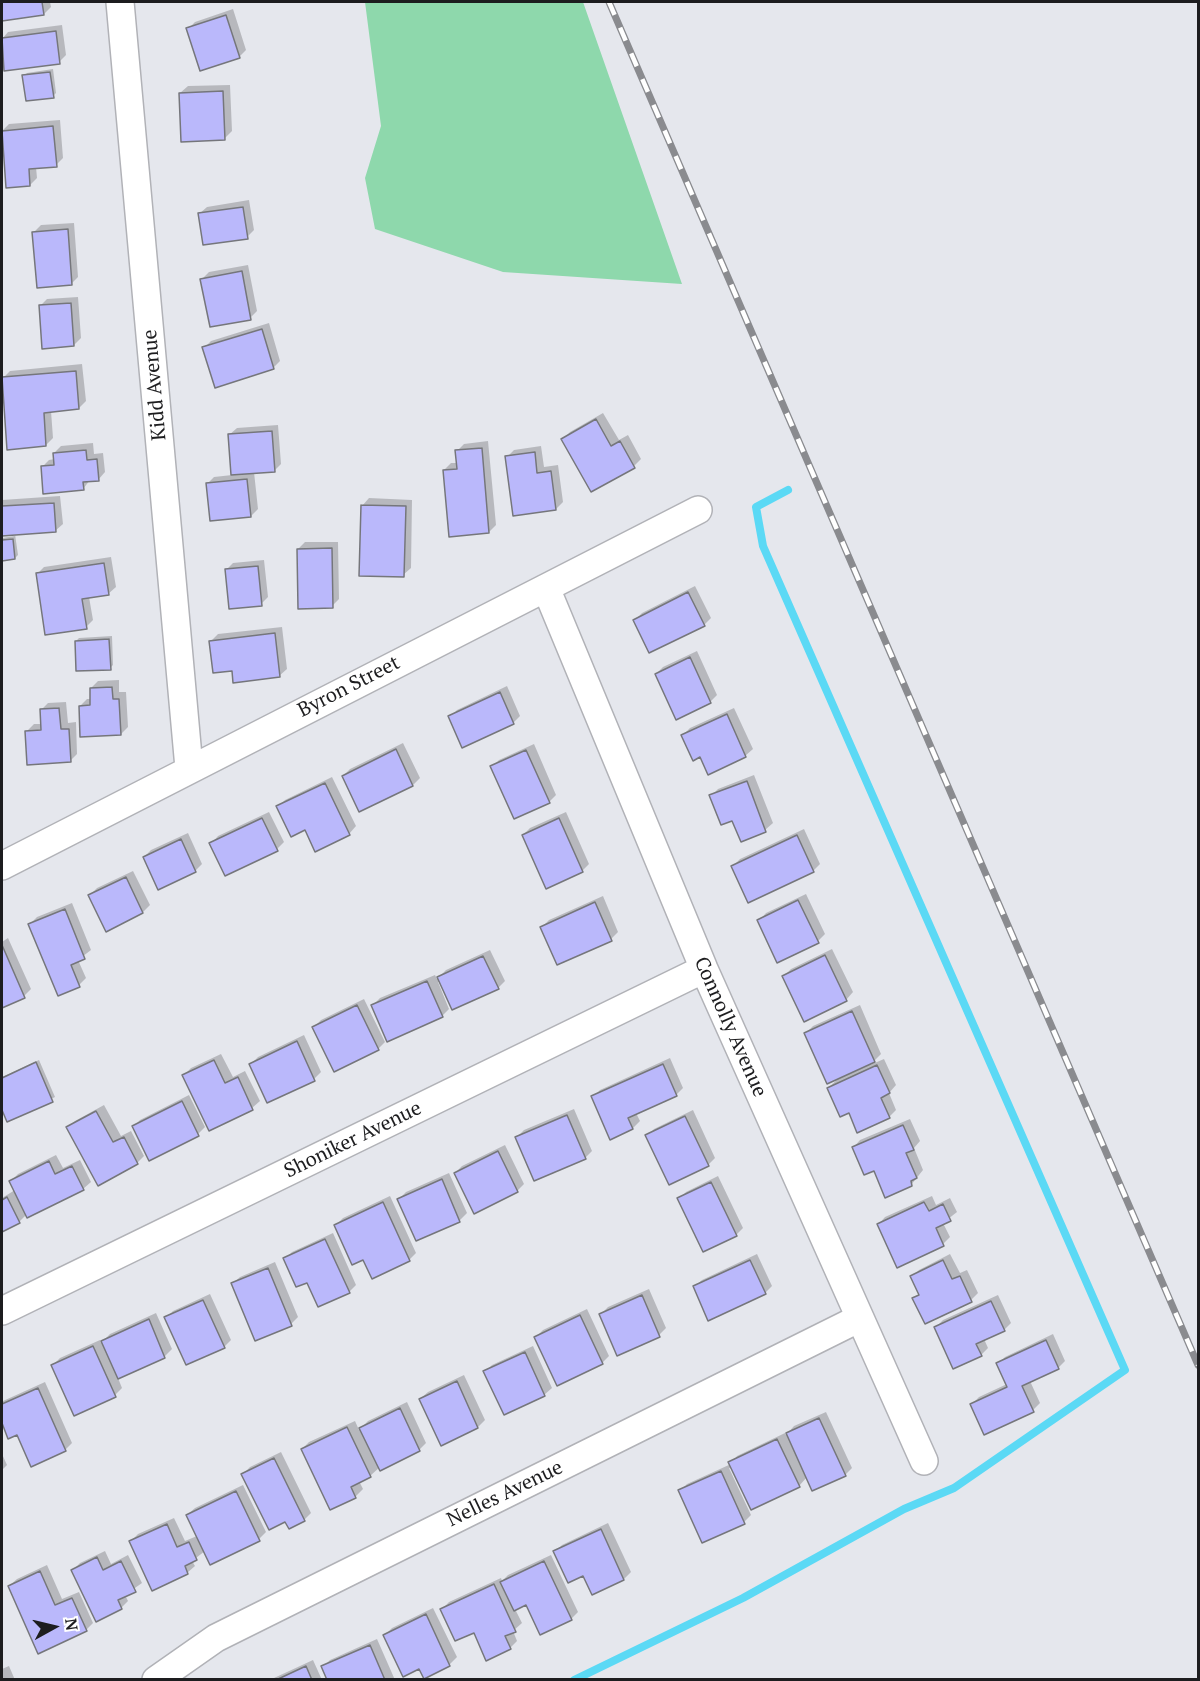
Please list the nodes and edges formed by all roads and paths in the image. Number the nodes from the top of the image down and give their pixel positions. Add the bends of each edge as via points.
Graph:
1 (120, 2) edge
2 (698, 510) dead end
3 (546, 588) junction
4 (189, 768) junction
5 (2, 866) edge
6 (704, 969) junction
7 (2, 1311) edge
8 (860, 1318) junction
9 (924, 1461) dead end
10 (156, 1680) edge

1 - 4 street, Kidd Avenue
2 - 3 street, Byron Street
3 - 4 street, Byron Street
3 - 6 street, Connolly Avenue
4 - 5 street, Byron Street
6 - 7 street, Shoniker Avenue
6 - 8 street, Connolly Avenue
8 - 9 street, Connolly Avenue
8 - 10 street, Nelles Avenue via 216,1638

